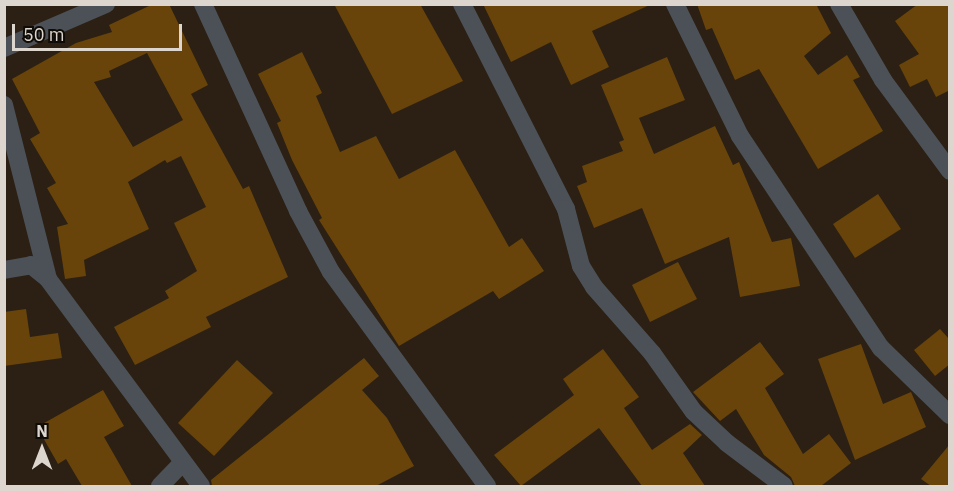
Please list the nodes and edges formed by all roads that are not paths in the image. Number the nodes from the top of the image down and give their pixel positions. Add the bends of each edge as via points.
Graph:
1 (106, 4) edge
2 (203, 4) edge
3 (462, 4) edge
4 (675, 4) edge
5 (839, 4) edge
6 (4, 48) edge
7 (4, 105) edge
8 (950, 171) edge
9 (4, 270) edge
10 (48, 279) junction
11 (950, 415) edge
12 (183, 462) junction
13 (160, 486) edge
14 (201, 486) edge
15 (487, 486) edge
16 (784, 486) edge

1 - 6 street
2 - 15 street via 298,211 331,272
3 - 16 street via 566,208 581,266 594,287 659,362 694,412
4 - 11 street via 740,136 881,348
5 - 8 street via 883,80
7 - 10 street
9 - 10 street via 31,265
10 - 12 street
12 - 13 street
12 - 14 street

